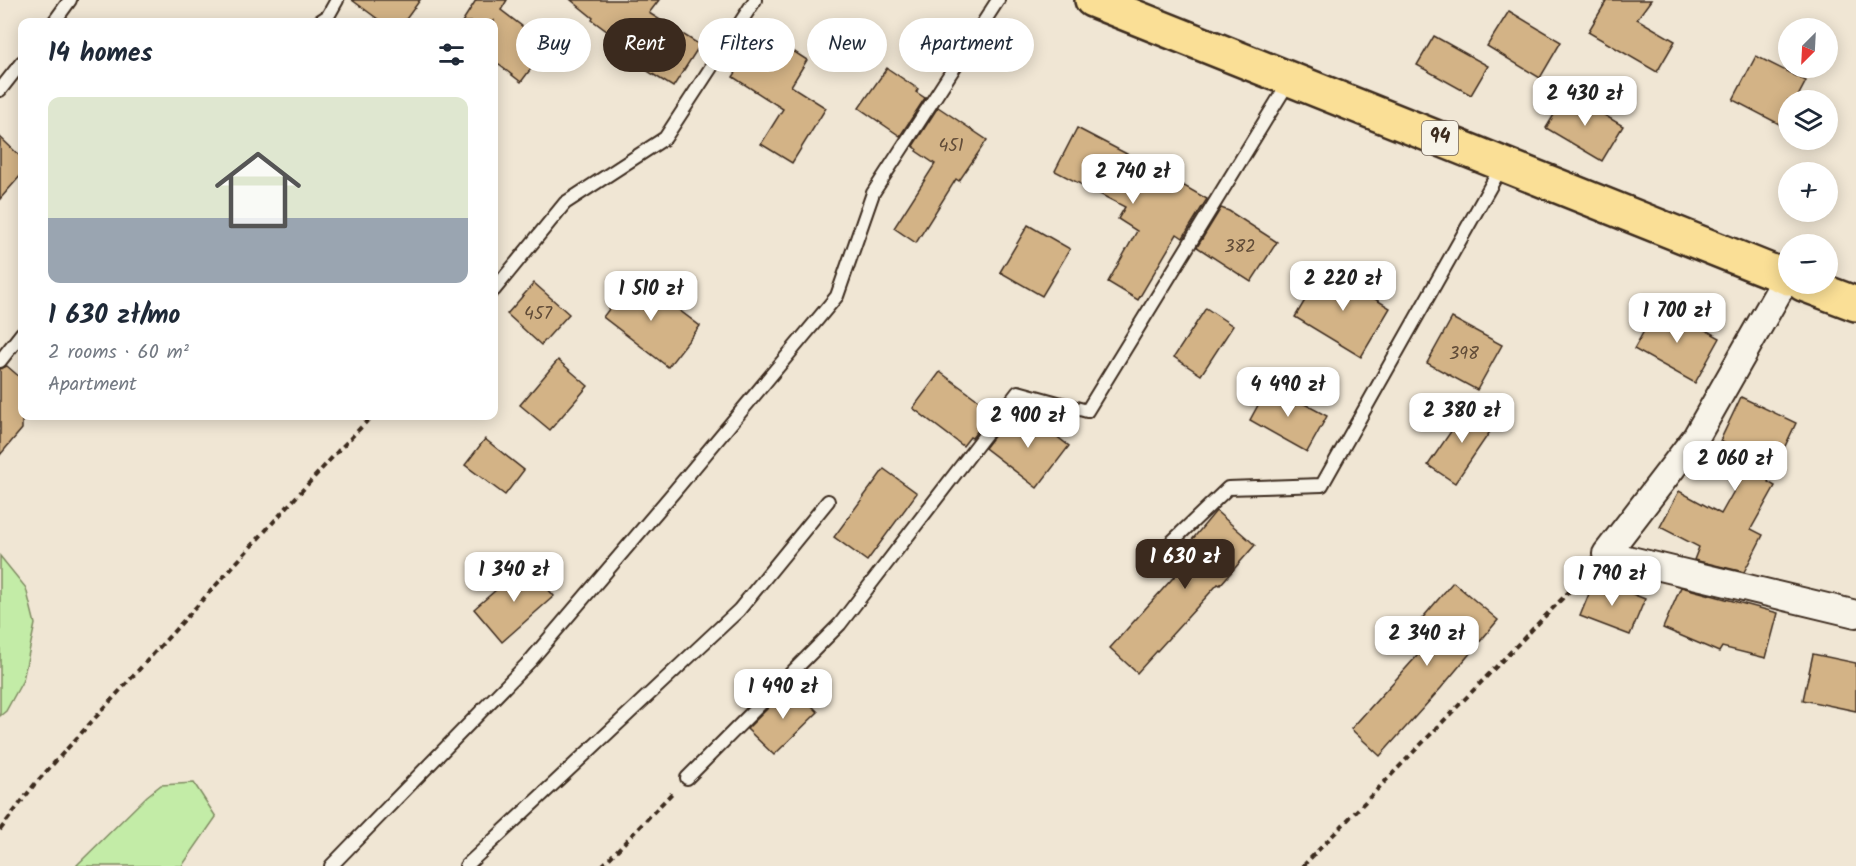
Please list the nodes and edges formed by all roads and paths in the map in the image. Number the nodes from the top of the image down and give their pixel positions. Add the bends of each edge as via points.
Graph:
1 (70, 0) edge
2 (337, 0) edge
3 (755, 0) edge
4 (998, 0) edge
5 (1092, 0) edge
6 (57, 18) edge
7 (324, 18) edge
8 (18, 67) edge
9 (1291, 79) junction
10 (0, 90) edge
11 (1504, 163) junction
12 (1778, 274) edge
13 (498, 285) edge
14 (1783, 294) edge
15 (1829, 294) edge
16 (1856, 304) edge
17 (18, 338) edge
18 (0, 361) edge
19 (368, 420) edge
20 (828, 501) dead end
21 (1606, 554) junction
22 (1158, 555) dead end
23 (1856, 614) edge
24 (687, 778) joint
25 (0, 830) edge
26 (331, 866) edge
27 (466, 866) edge
28 (602, 866) edge
29 (1303, 866) edge

1 - 6 lane
2 - 7 lane
3 - 13 lane via 665,138 565,203
4 - 26 lane via 873,192 837,296 530,661
5 - 9 main road, 94
8 - 10 lane
9 - 11 main road, 94
9 - 24 lane via 1087,411 1018,392 840,624
11 - 12 main road, 94
11 - 22 lane via 1322,485 1227,488
14 - 21 street via 1696,437
15 - 16 main road, 94
17 - 18 lane
19 - 25 path via 34,785
20 - 27 lane via 739,610
21 - 23 street
21 - 29 path
24 - 28 path

